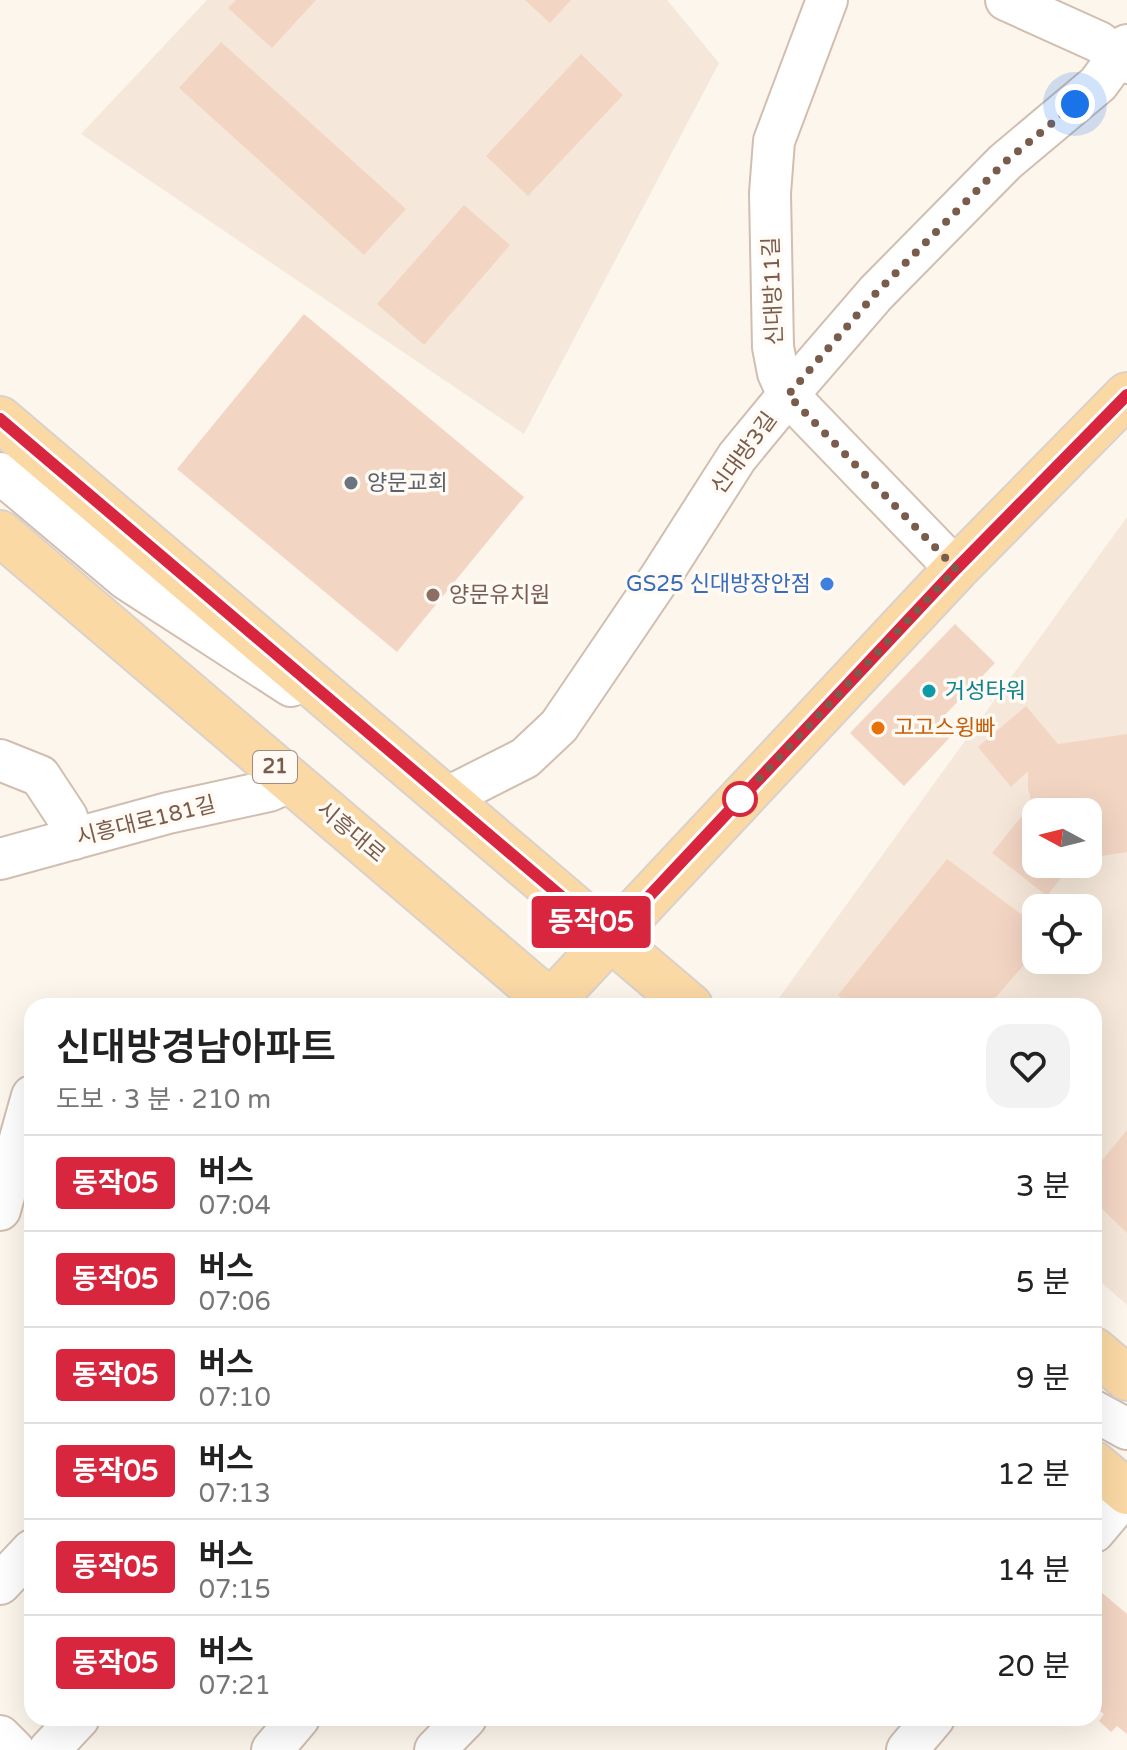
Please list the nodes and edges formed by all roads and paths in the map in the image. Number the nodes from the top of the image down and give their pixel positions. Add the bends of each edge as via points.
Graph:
1 (827, 0) edge
2 (1006, 0) edge
3 (1124, 54) edge
4 (788, 395) junction
5 (1127, 395) edge
6 (0, 419) edge
7 (0, 473) edge
8 (0, 533) edge
9 (956, 569) junction
10 (388, 749) junction
11 (0, 760) edge
12 (291, 781) junction
13 (446, 798) junction
14 (74, 839) junction
15 (0, 859) edge
16 (610, 938) junction
17 (543, 998) edge
18 (557, 998) edge
19 (681, 998) edge
20 (24, 1124) edge
21 (0, 1210) edge
22 (1102, 1357) edge
23 (1127, 1378) edge
24 (1102, 1415) edge
25 (1127, 1429) edge
26 (1102, 1471) edge
27 (1127, 1493) edge
28 (1102, 1523) edge
29 (24, 1558) edge
30 (0, 1584) edge
31 (72, 1726) edge
32 (458, 1726) edge
33 (927, 1726) edge
34 (0, 1736) edge
35 (14, 1750) edge
36 (49, 1750) edge
37 (435, 1750) edge
38 (907, 1750) edge

1 - 4 street, 신대방11길 via 774,141 773,347
2 - 3 street
3 - 4 street, 신대방3길 via 919,249
4 - 9 street, 신대방11길
4 - 13 street, 신대방3길 via 737,457 559,726 525,758
5 - 9 main road
6 - 10 main road
7 - 10 street via 126,579
8 - 12 main road, 시흥대로 / 21
9 - 16 main road
10 - 13 main road
11 - 14 street via 40,776 67,817
12 - 14 street, 시흥대로181길
12 - 17 main road, 시흥대로 / 21
13 - 16 main road
14 - 15 street, 시흥대로181길
16 - 18 main road
16 - 19 main road
20 - 21 street
22 - 23 main road
24 - 25 street
26 - 27 main road
27 - 28 street
29 - 30 street
31 - 36 street
32 - 37 street
33 - 38 street
34 - 35 street

